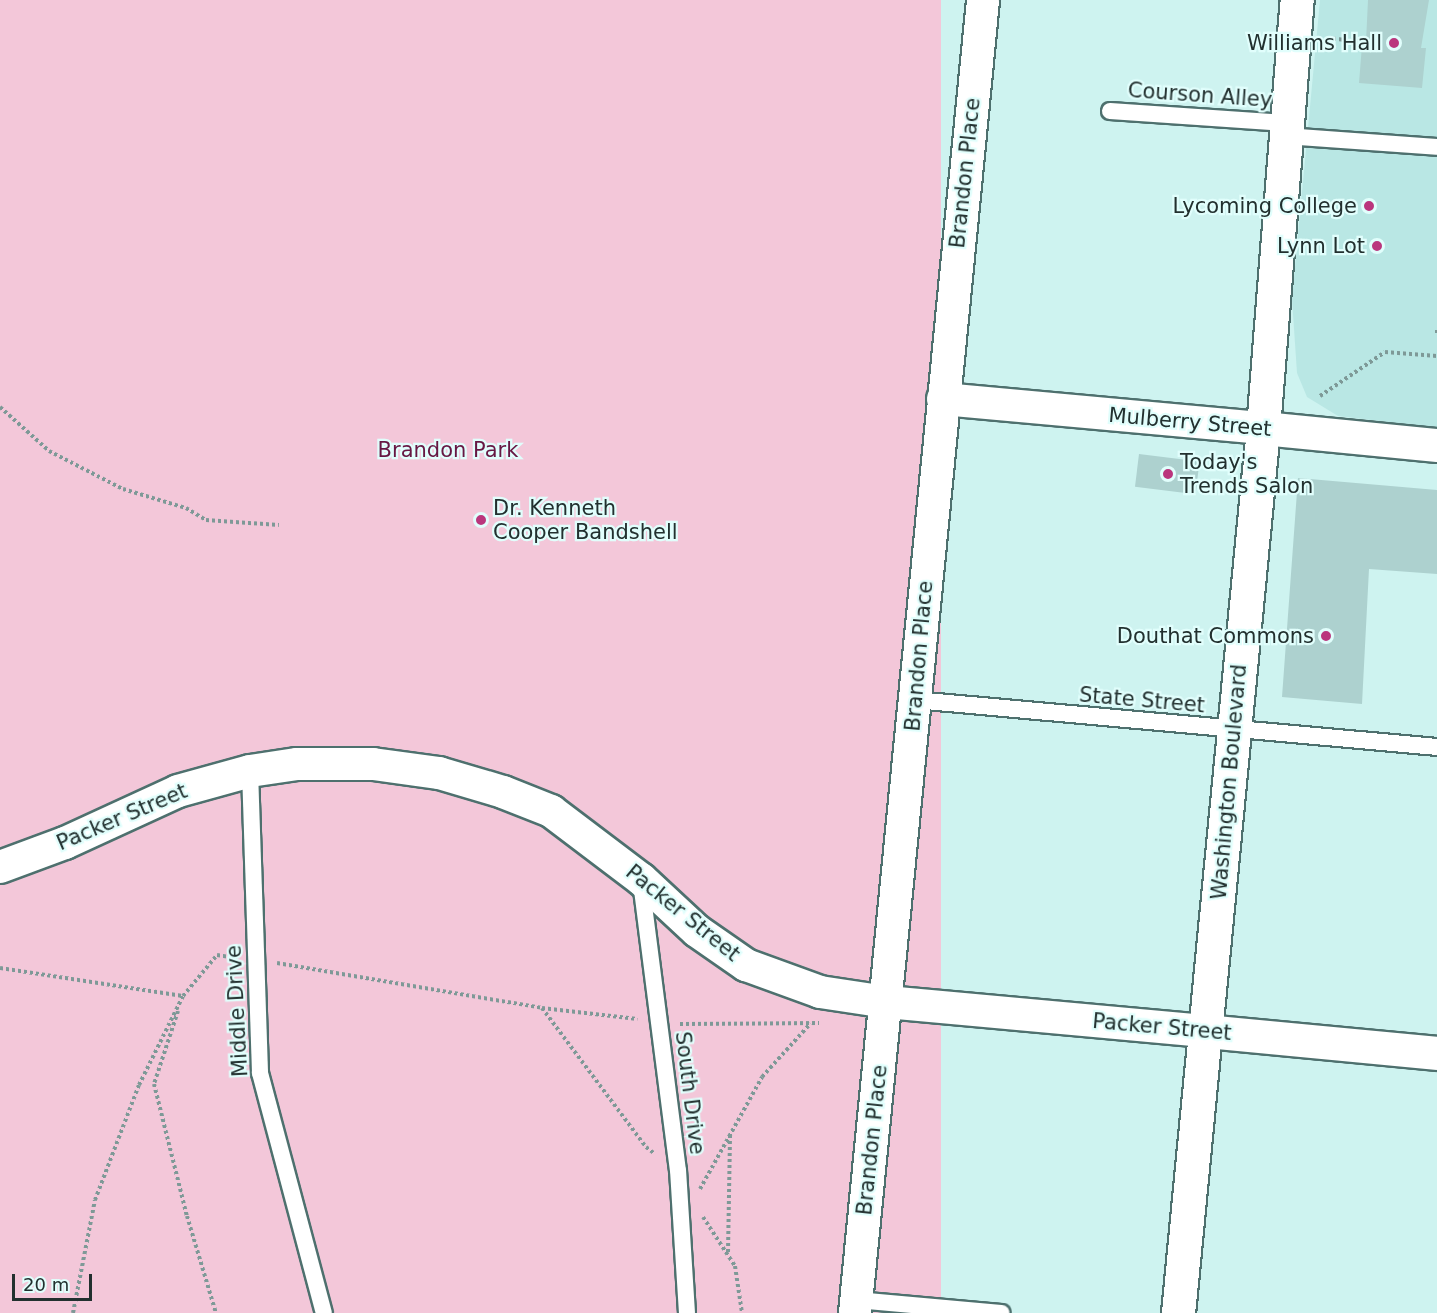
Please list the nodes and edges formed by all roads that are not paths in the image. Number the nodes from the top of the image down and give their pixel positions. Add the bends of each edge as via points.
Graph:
1 (983, 0) edge
2 (1297, 0) edge
3 (1110, 111) dead end
4 (1285, 130) junction
5 (1437, 147) edge
6 (943, 399) junction
7 (1263, 428) junction
8 (1437, 445) edge
9 (915, 700) junction
10 (1234, 730) junction
11 (1437, 747) edge
12 (250, 771) junction
13 (0, 867) edge
14 (641, 879) junction
15 (886, 1002) junction
16 (1205, 1031) junction
17 (1437, 1053) edge
18 (856, 1306) edge
19 (324, 1313) edge
20 (687, 1313) edge
21 (1001, 1313) edge
22 (1178, 1313) edge

1 - 6 street, Brandon Place
2 - 4 main road, Washington Boulevard
3 - 4 lane, Courson Alley
4 - 5 lane, Courson Alley
4 - 7 main road, Washington Boulevard
6 - 7 street, Mulberry Street
6 - 9 street, Brandon Place
7 - 8 main road, Mulberry Street
7 - 10 main road, Washington Boulevard
9 - 10 lane, State Street
9 - 15 street, Brandon Place
10 - 11 lane, State Street
10 - 16 main road, Washington Boulevard
12 - 13 street, Packer Street via 178,791 65,843
12 - 14 street, Packer Street via 297,764 373,764 439,773 551,811
12 - 19 lane, Middle Drive via 260,1073
14 - 15 street, Packer Street via 697,930 746,965 820,992
14 - 20 lane, South Drive via 678,1170
15 - 16 street, Packer Street
15 - 18 street, Brandon Place
16 - 17 main road, Packer Street
16 - 22 main road, Washington Boulevard
18 - 21 lane

